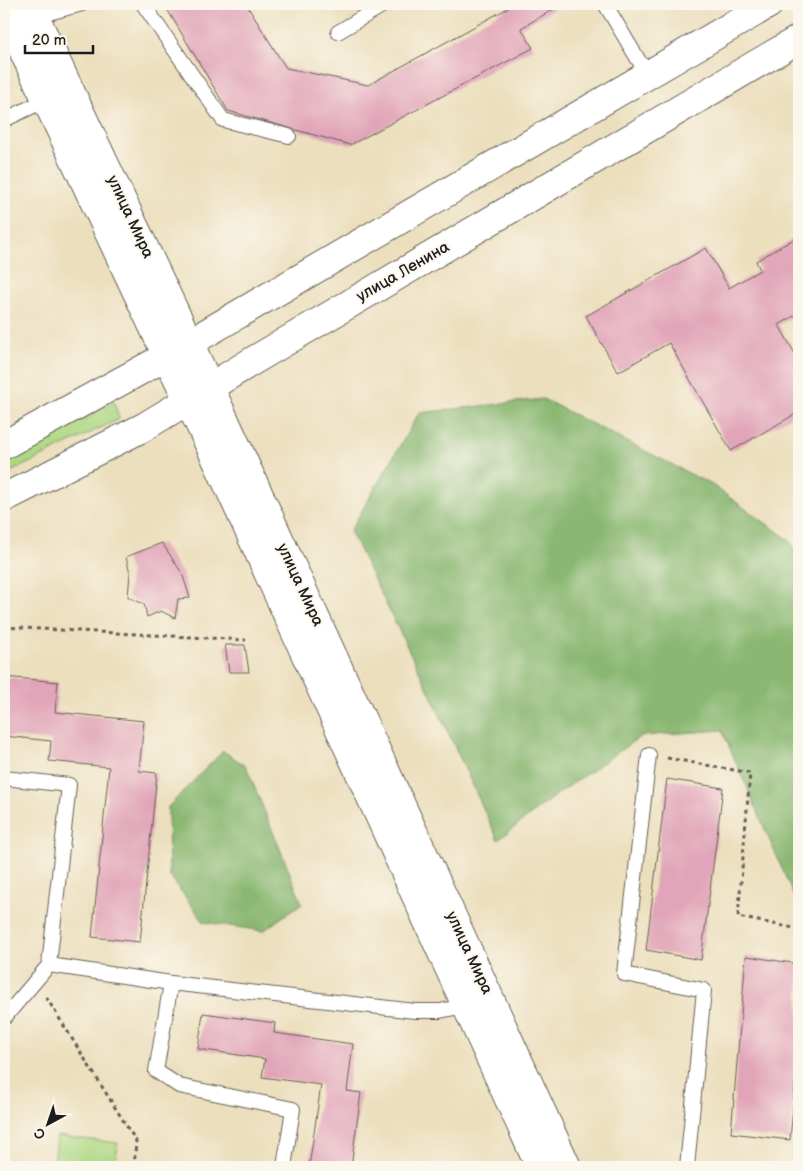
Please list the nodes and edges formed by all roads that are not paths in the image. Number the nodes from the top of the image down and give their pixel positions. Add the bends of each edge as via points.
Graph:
1 (82, 4) edge
2 (143, 4) edge
3 (385, 4) edge
4 (605, 4) edge
5 (770, 4) edge
6 (19, 13) edge
7 (338, 32) dead end
8 (799, 39) edge
9 (648, 76) junction
10 (58, 95) junction
11 (4, 120) edge
12 (289, 136) dead end
13 (178, 349) junction
14 (199, 394) junction
15 (4, 445) edge
16 (4, 498) edge
17 (649, 755) road end
18 (4, 778) edge
19 (49, 965) junction
20 (171, 983) junction
21 (477, 1001) junction
22 (4, 1018) edge
23 (284, 1167) edge
24 (540, 1167) edge
25 (567, 1167) edge
26 (687, 1167) edge

1 - 6 lane
2 - 12 lane via 223,120
3 - 7 lane
4 - 9 lane
5 - 9 main road
6 - 10 main road, улица Мира
8 - 14 main road, улица Ленина
9 - 13 main road
10 - 11 lane
10 - 13 main road, улица Мира
13 - 14 main road, улица Мира
13 - 15 main road
14 - 16 main road, улица Ленина via 144,427
14 - 21 main road, улица Мира
17 - 26 lane via 624,974 704,990
18 - 19 lane via 69,785
19 - 20 lane
19 - 22 lane
20 - 21 lane via 415,1011 440,1011
20 - 23 lane via 156,1071 179,1086 293,1109
21 - 24 main road, улица Мира
21 - 25 main road, улица Мира

